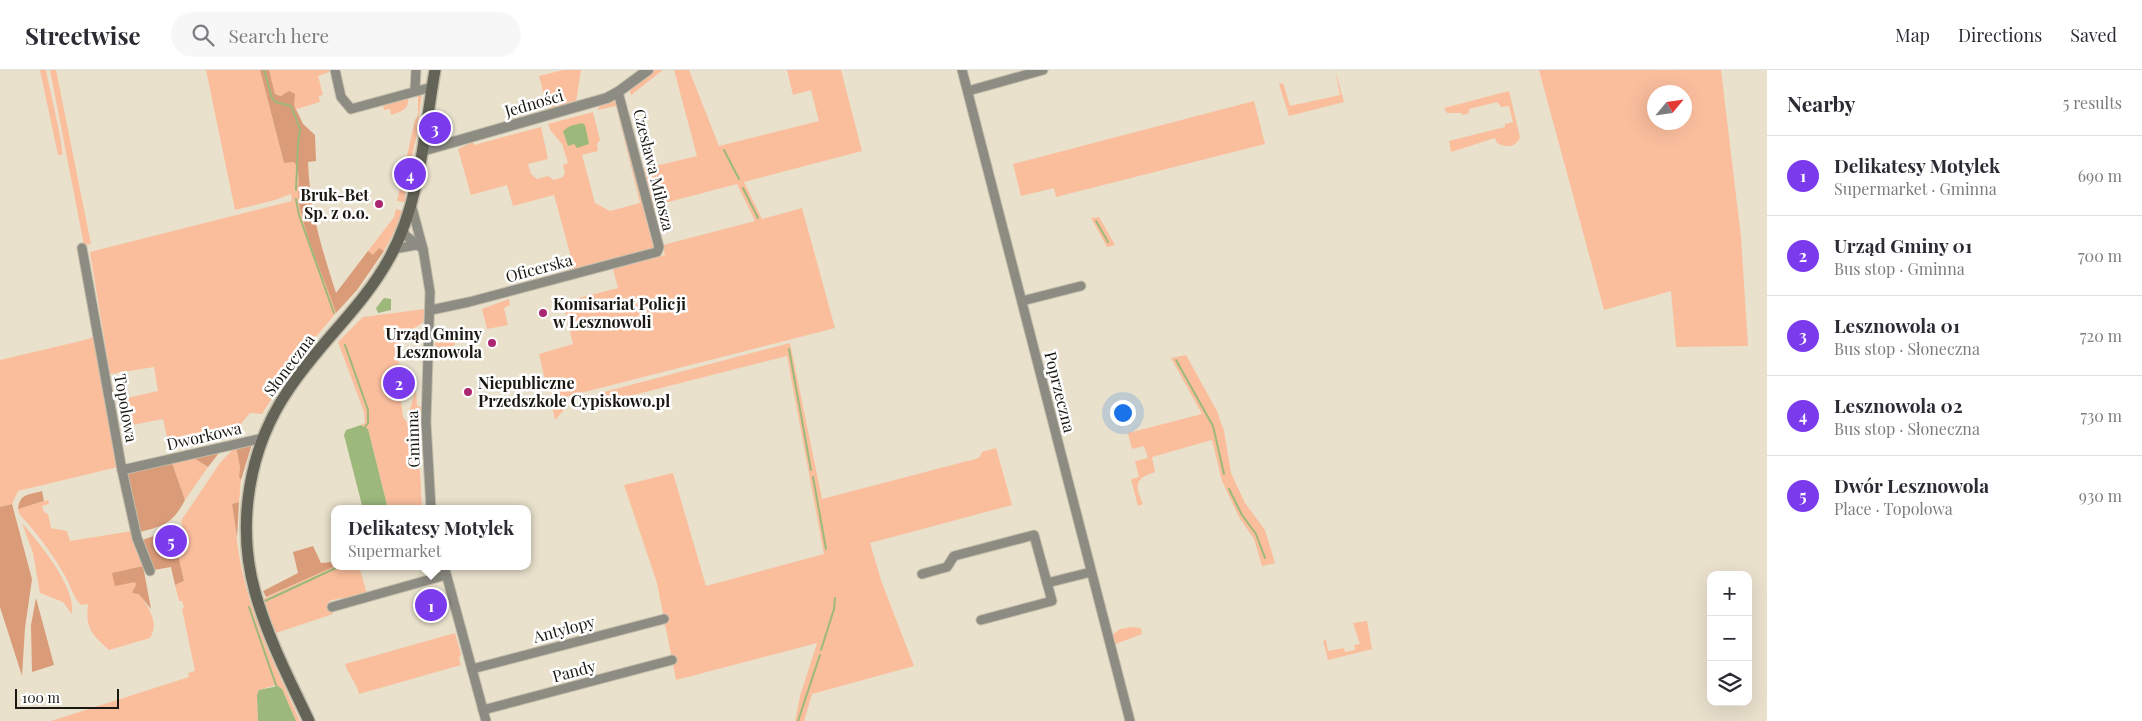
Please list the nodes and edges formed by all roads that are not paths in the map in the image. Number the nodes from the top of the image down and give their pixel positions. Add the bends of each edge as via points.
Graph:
1 (335, 70) edge
2 (416, 70) edge
3 (434, 70) edge
4 (648, 70) edge
5 (962, 70) edge
6 (1043, 70) edge
7 (432, 86) junction
8 (415, 90) junction
9 (968, 91) junction
10 (618, 92) junction
11 (422, 151) junction
12 (412, 204) junction
13 (403, 229) junction
14 (420, 244) junction
15 (82, 248) dead end
16 (394, 249) junction
17 (654, 253) joint
18 (1081, 286) dead end
19 (1022, 301) junction
20 (430, 310) junction
21 (263, 438) junction
22 (122, 470) junction
23 (431, 505) edge
24 (150, 571) dead end
25 (445, 571) edge
26 (1091, 572) junction
27 (922, 574) dead end
28 (1047, 583) junction
29 (332, 606) dead end
30 (664, 618) dead end
31 (981, 620) dead end
32 (672, 660) dead end
33 (472, 669) junction
34 (483, 710) junction
35 (308, 721) edge
36 (486, 721) edge
37 (1130, 721) edge

1 - 8 street via 341,96 351,109
2 - 8 street
3 - 7 main road, Słoneczna
4 - 10 street, Jedności
5 - 9 street, Poprzeczna
6 - 9 street
7 - 8 street
7 - 11 main road, Słoneczna
9 - 19 street, Poprzeczna
10 - 11 street, Jedności via 596,102
10 - 17 street, Czesława Miłosza via 659,247
11 - 12 main road, Słoneczna
12 - 13 main road, Słoneczna
12 - 14 street, Gminna
13 - 14 street via 413,231
13 - 16 main road, Słoneczna
14 - 16 street
14 - 20 street, Gminna via 430,292
15 - 22 street, Topolowa
16 - 21 main road, Słoneczna via 371,289 288,388
17 - 20 street, Oficerska
18 - 19 street
19 - 26 street, Poprzeczna
20 - 23 street, Gminna via 426,422
21 - 22 street, Dworkowa
21 - 35 main road, Słoneczna via 248,496 248,557 254,591 266,625
22 - 24 street, Topolowa via 137,538
25 - 29 street
25 - 33 street
26 - 28 street
26 - 37 street, Poprzeczna
27 - 28 street via 946,567 954,556 1034,535
28 - 31 street via 1052,601
30 - 33 street, Antylopy
32 - 34 street, Pandy
33 - 34 street
34 - 36 street

